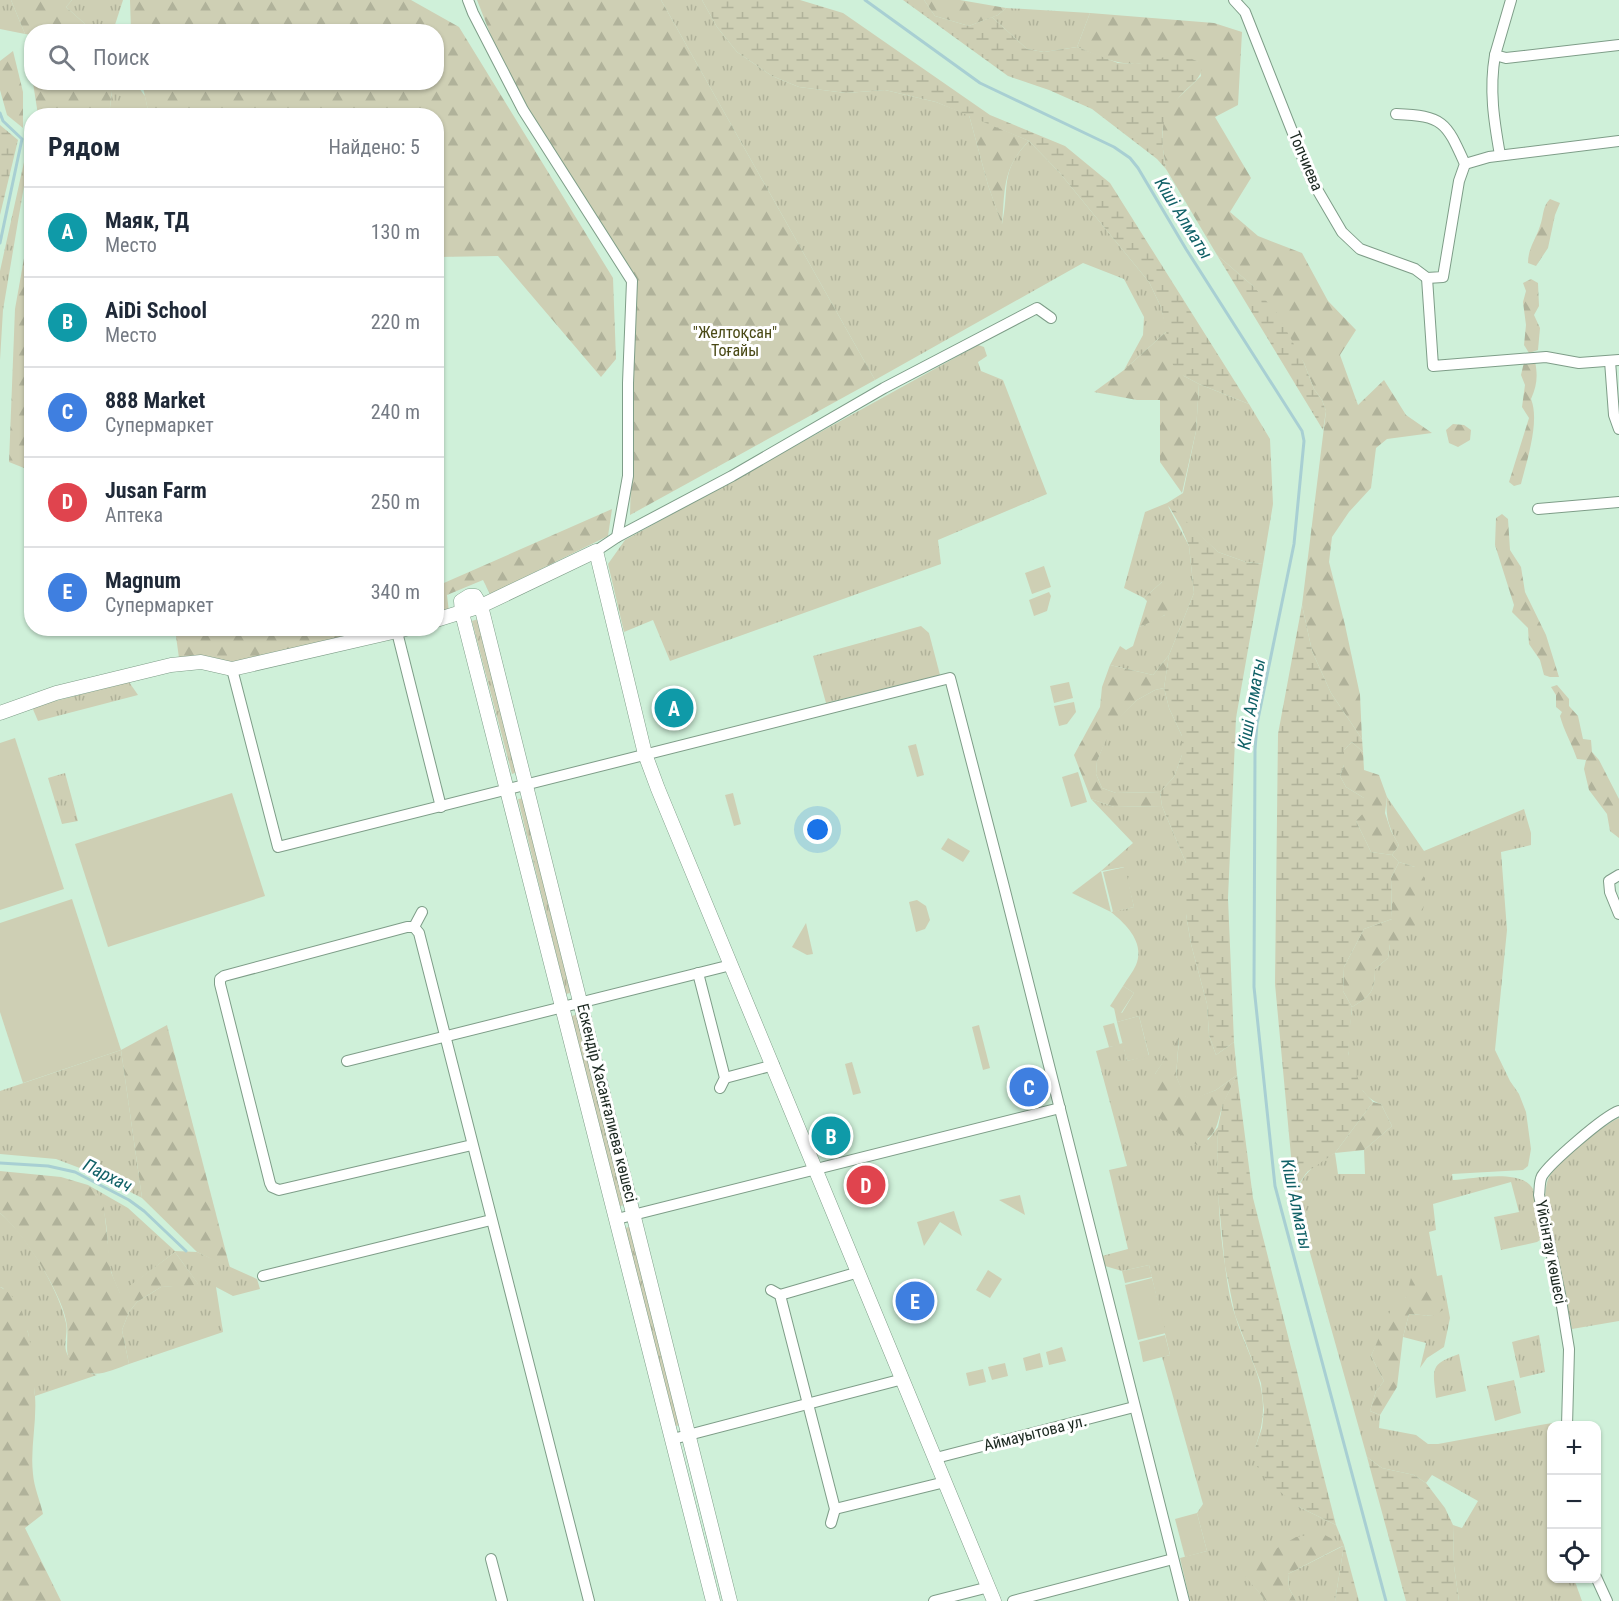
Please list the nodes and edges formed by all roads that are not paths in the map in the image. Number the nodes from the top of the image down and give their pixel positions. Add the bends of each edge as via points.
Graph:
1 (468, 0) edge
2 (1234, 0) edge
3 (1512, 0) edge
4 (1619, 45) edge
5 (1495, 55) junction
6 (1396, 114) dead end
7 (1619, 141) edge
8 (1500, 156) junction
9 (1465, 164) junction
10 (1427, 278) junction
11 (1051, 318) dead end
12 (1614, 361) edge
13 (1619, 429) edge
14 (1619, 502) edge
15 (1538, 509) dead end
16 (617, 537) junction
17 (596, 551) junction
18 (481, 606) junction
19 (462, 613) junction
20 (444, 618) edge
21 (377, 636) edge
22 (404, 636) edge
23 (232, 669) junction
24 (0, 713) edge
25 (645, 754) junction
26 (526, 784) junction
27 (508, 789) junction
28 (441, 807) junction
29 (1619, 875) edge
30 (422, 912) dead end
31 (1619, 914) edge
32 (414, 927) junction
33 (731, 964) junction
34 (698, 974) junction
35 (581, 1001) junction
36 (563, 1006) junction
37 (444, 1036) junction
38 (348, 1061) dead end
39 (774, 1065) junction
40 (725, 1077) junction
41 (720, 1088) dead end
42 (1060, 1108) junction
43 (1617, 1111) edge
44 (472, 1145) junction
45 (817, 1169) junction
46 (635, 1215) junction
47 (617, 1219) junction
48 (491, 1220) junction
49 (859, 1272) junction
50 (263, 1276) dead end
51 (903, 1379) junction
52 (808, 1403) junction
53 (1134, 1407) junction
54 (1567, 1421) edge
55 (690, 1435) junction
56 (673, 1440) junction
57 (936, 1458) junction
58 (945, 1482) junction
59 (835, 1509) junction
60 (831, 1523) dead end
61 (491, 1559) dead end
62 (1173, 1559) junction
63 (1598, 1583) edge
64 (989, 1587) junction
65 (502, 1601) edge
66 (589, 1601) edge
67 (713, 1601) edge
68 (730, 1601) edge
69 (934, 1601) edge
70 (994, 1601) edge
71 (1013, 1601) edge
72 (1184, 1601) edge
73 (1607, 1601) edge

1 - 16 street via 523,110 632,281 628,476
2 - 10 street, Топчиева via 1245,12 1311,179 1342,232 1360,249 1415,269
3 - 5 street
4 - 5 street via 1506,58
5 - 8 street via 1491,105
6 - 9 street via 1422,115 1440,122 1451,132
7 - 8 street
8 - 9 street
9 - 10 street via 1443,277
10 - 12 street via 1433,366 1546,357 1579,363
11 - 16 street via 1037,308 884,388
12 - 13 street via 1614,415
14 - 15 street
16 - 17 street
17 - 18 street
17 - 25 street
18 - 19 street
18 - 26 street, Ескендір Хасанғалиева көшесі
19 - 20 street
19 - 27 street, Ескендір Хасанғалиева көшесі
21 - 23 street
22 - 28 street
23 - 24 street via 201,663 171,665 56,693
23 - 28 street via 278,847
25 - 26 street
25 - 33 street
25 - 42 street via 950,678
26 - 27 street
26 - 35 street, Ескендір Хасанғалиева көшесі
27 - 28 street
27 - 36 street, Ескендір Хасанғалиева көшесі
29 - 31 street via 1609,881
30 - 32 street
32 - 37 street via 419,933
32 - 44 street via 220,980 270,1183 279,1190
33 - 34 street
33 - 39 street
34 - 35 street
34 - 40 street
35 - 36 street
35 - 46 street, Ескендір Хасанғалиева көшесі
36 - 37 street
36 - 47 street, Ескендір Хасанғалиева көшесі
37 - 38 street
37 - 44 street
39 - 40 street
39 - 45 street
40 - 41 street
42 - 45 street
42 - 53 street
43 - 54 street, Үйсінтау көшесі via 1581,1137 1543,1175 1540,1185 1569,1349
44 - 48 street
45 - 46 street
45 - 49 street
46 - 47 street
46 - 55 street, Ескендір Хасанғалиева көшесі
47 - 56 street, Ескендір Хасанғалиева көшесі
48 - 50 street
48 - 66 street
49 - 51 street
49 - 52 street via 776,1293
51 - 52 street
51 - 57 street
52 - 55 street
52 - 59 street
53 - 57 street, Аймауытова ул.
53 - 62 street
55 - 56 street
55 - 68 street, Ескендір Хасанғалиева көшесі
56 - 67 street, Ескендір Хасанғалиева көшесі
57 - 58 street
58 - 59 street
58 - 64 street
59 - 60 street
61 - 65 street
62 - 71 street
62 - 72 street
63 - 73 street
64 - 69 street
64 - 70 street

